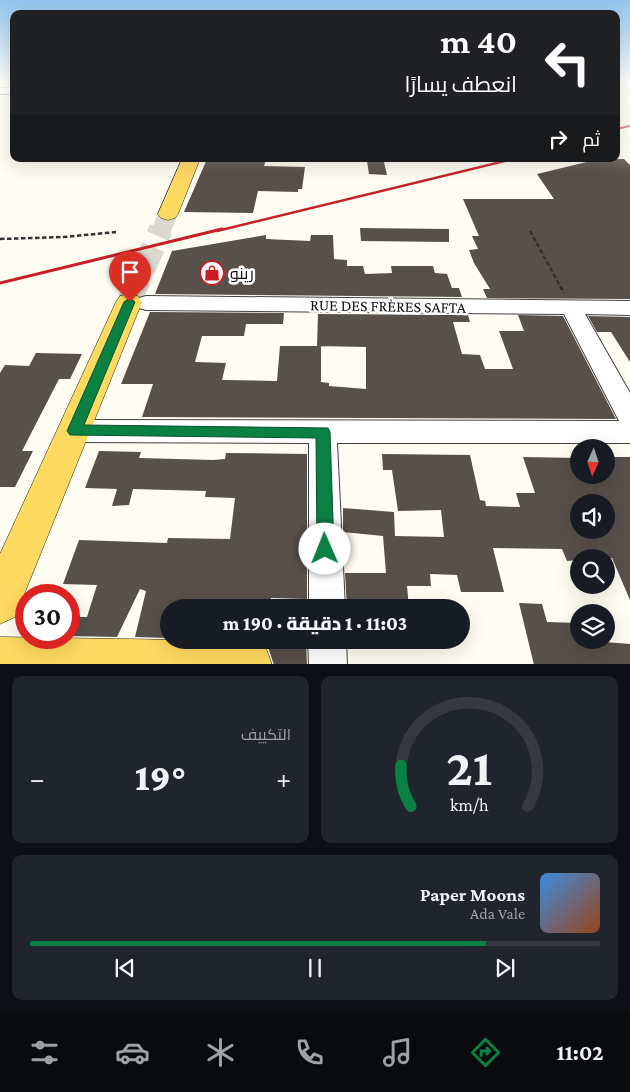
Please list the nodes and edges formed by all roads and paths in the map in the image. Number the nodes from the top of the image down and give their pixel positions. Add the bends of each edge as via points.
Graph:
1 (190, 162) edge
2 (168, 214) tunnel mouth
3 (530, 231) dead end
4 (116, 232) dead end
5 (0, 239) edge
6 (138, 302) joint
7 (571, 308) junction
8 (630, 308) edge
9 (621, 383) edge
10 (630, 417) edge
11 (74, 431) junction
12 (323, 432) junction
13 (630, 432) edge
14 (327, 599) edge
15 (0, 602) edge
16 (327, 649) edge
17 (0, 660) edge
18 (249, 664) edge
19 (328, 664) edge

1 - 2 main road
3 - 7 path
4 - 5 path
6 - 7 street, RUE DES FRÈRES SAFTA
6 - 11 main road
7 - 8 street, RUE DES FRÈRES SAFTA
7 - 9 street
9 - 10 street
11 - 12 street
11 - 15 main road
12 - 13 street
12 - 14 street
16 - 19 street
17 - 18 main road

